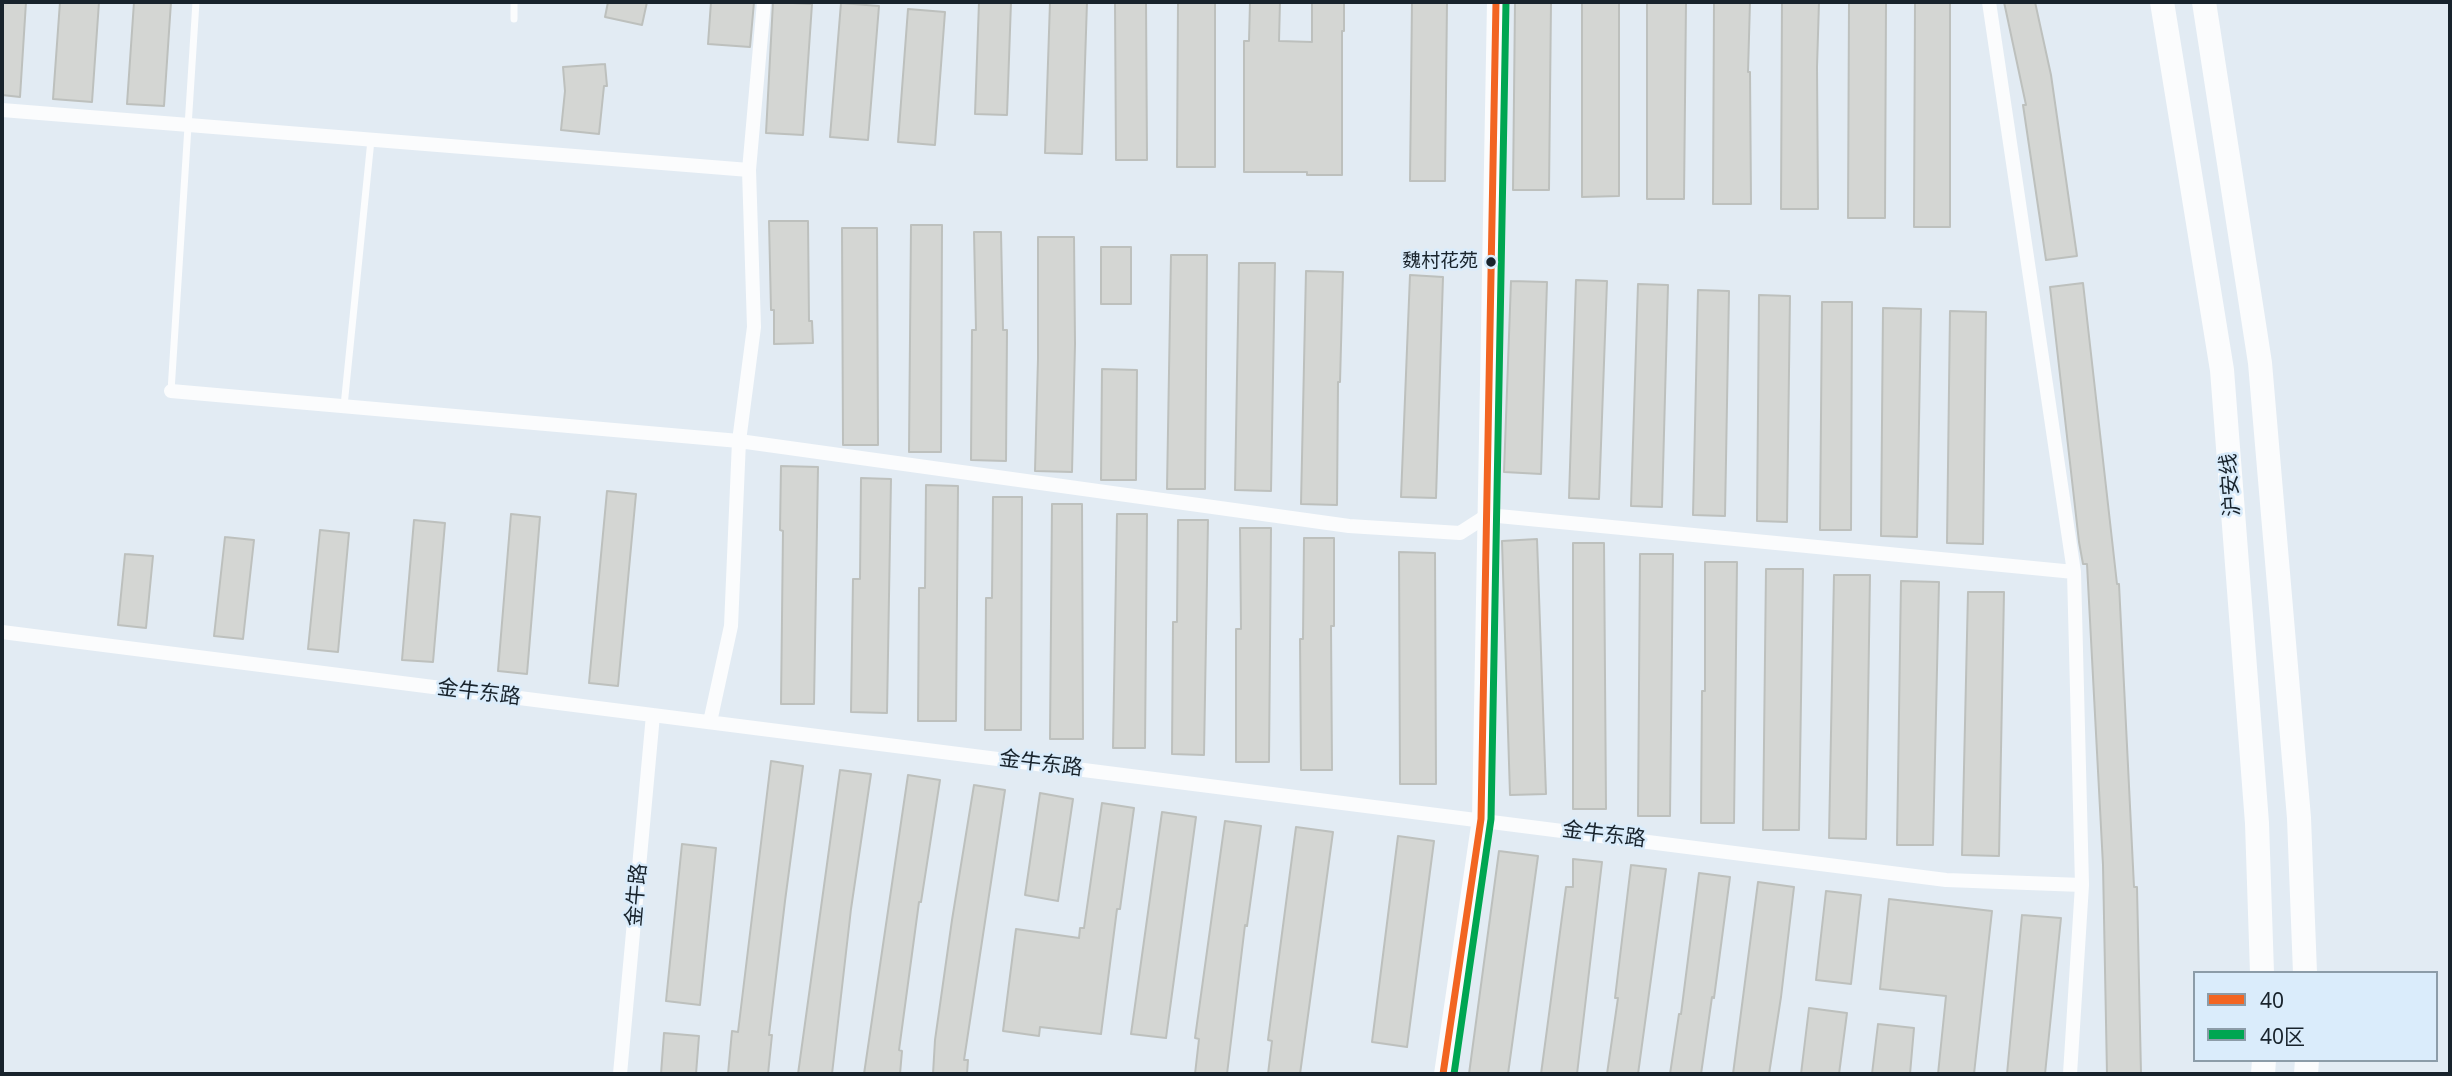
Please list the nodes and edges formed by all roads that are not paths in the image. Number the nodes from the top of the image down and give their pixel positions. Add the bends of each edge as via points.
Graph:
1 (196, 2) edge
2 (514, 2) edge
3 (764, 2) edge
4 (1496, 2) edge
5 (1989, 2) edge
6 (2162, 2) edge
7 (2204, 2) edge
8 (514, 19) dead end
9 (2, 110) edge
10 (187, 125) junction
11 (371, 140) junction
12 (749, 170) junction
13 (171, 391) joint
14 (344, 406) junction
15 (740, 441) junction
16 (1488, 515) junction
17 (2074, 572) junction
18 (2, 632) edge
19 (653, 715) junction
20 (710, 722) junction
21 (1481, 819) junction
22 (2082, 885) junction
23 (2262, 971) edge
24 (2305, 971) edge
25 (620, 1074) edge
26 (1443, 1074) edge
27 (2070, 1074) edge

1 - 10 lane
2 - 8 lane
3 - 12 street
4 - 16 street
5 - 17 street
6 - 23 highway, 沪安线 via 2222,370 2257,823
7 - 24 highway, 沪安线 via 2260,363 2299,818
9 - 10 street
10 - 11 street
10 - 13 lane
11 - 12 street
11 - 14 lane
12 - 15 street via 754,327
13 - 14 street
14 - 15 street
15 - 16 street via 1349,526 1460,533
15 - 20 street via 731,626
16 - 17 street
16 - 21 street
17 - 22 street
18 - 19 street, 金牛东路
19 - 20 street, 金牛东路
19 - 25 street, 金牛路
20 - 21 street, 金牛东路
21 - 22 street, 金牛东路 via 1946,880
21 - 26 street
22 - 27 street

